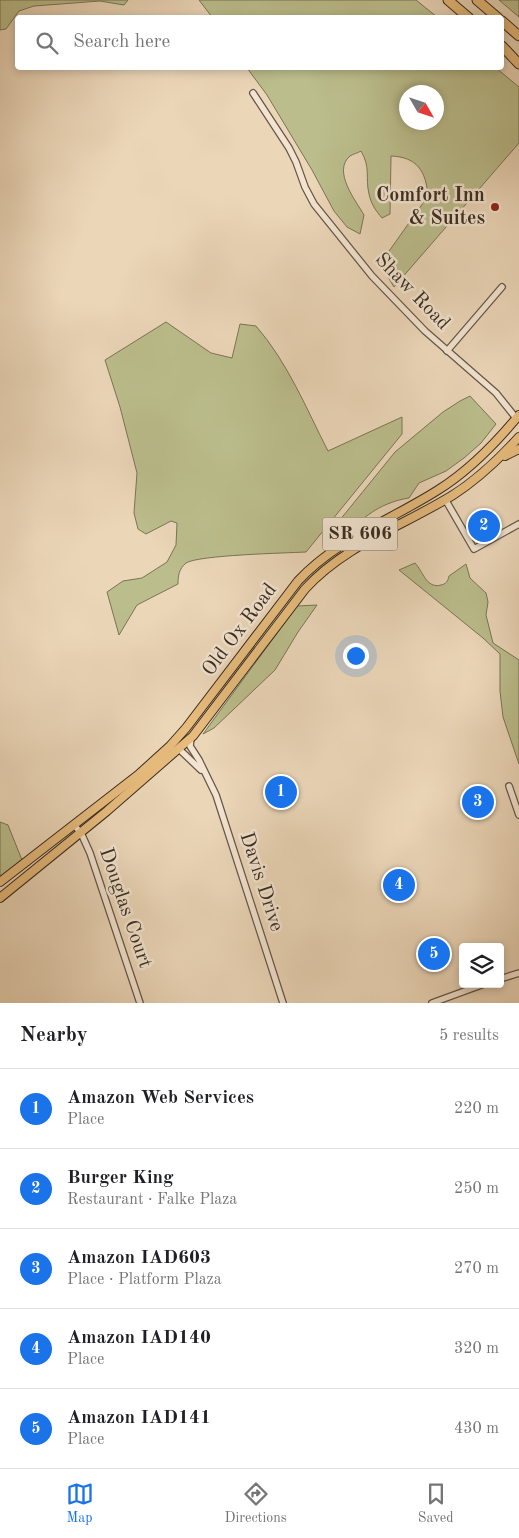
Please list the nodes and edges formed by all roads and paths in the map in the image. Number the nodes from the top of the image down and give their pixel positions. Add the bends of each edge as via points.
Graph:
1 (448, 0) edge
2 (477, 0) edge
3 (466, 15) edge
4 (494, 15) edge
5 (504, 23) edge
6 (519, 36) edge
7 (504, 47) edge
8 (504, 47) edge
9 (519, 59) edge
10 (519, 64) edge
11 (253, 93) dead end
12 (502, 287) dead end
13 (447, 351) junction
14 (518, 419) edge
15 (519, 437) edge
16 (519, 449) edge
17 (495, 462) junction
18 (445, 499) junction
19 (519, 524) edge
20 (182, 733) junction
21 (192, 736) junction
22 (179, 749) junction
23 (205, 773) junction
24 (509, 786) dead end
25 (519, 816) edge
26 (74, 825) junction
27 (81, 833) junction
28 (0, 882) edge
29 (0, 898) edge
30 (519, 973) edge
31 (504, 978) edge
32 (473, 988) edge
33 (140, 1003) edge
34 (283, 1003) edge
35 (432, 1003) edge

1 - 3 highway
2 - 4 highway
5 - 6 highway
7 - 9 highway
8 - 10 highway
11 - 13 street, Shaw Road via 289,148 314,204 387,293
12 - 13 street
13 - 14 street, Shaw Road via 496,393
14 - 20 main road, Old Ox Road / SR 606 via 453,481 353,537 311,568
15 - 17 main road, Old Ox Road / SR 606
16 - 17 main road
17 - 18 main road, Old Ox Road / SR 606
18 - 19 street via 474,549
18 - 21 main road, Old Ox Road / SR 606 via 347,554 314,579
20 - 22 main road
20 - 26 main road, Old Ox Road / SR 606 via 150,765
21 - 22 main road, Old Ox Road / SR 606
21 - 23 street, Davis Drive via 190,746
22 - 23 street, Davis Drive
22 - 27 main road, Old Ox Road / SR 606
23 - 34 street, Davis Drive via 216,795
24 - 25 street
26 - 27 street, Douglas Court
26 - 28 main road, Old Ox Road / SR 606
27 - 29 main road, Old Ox Road / SR 606
27 - 33 street, Douglas Court
30 - 31 street
32 - 35 street

